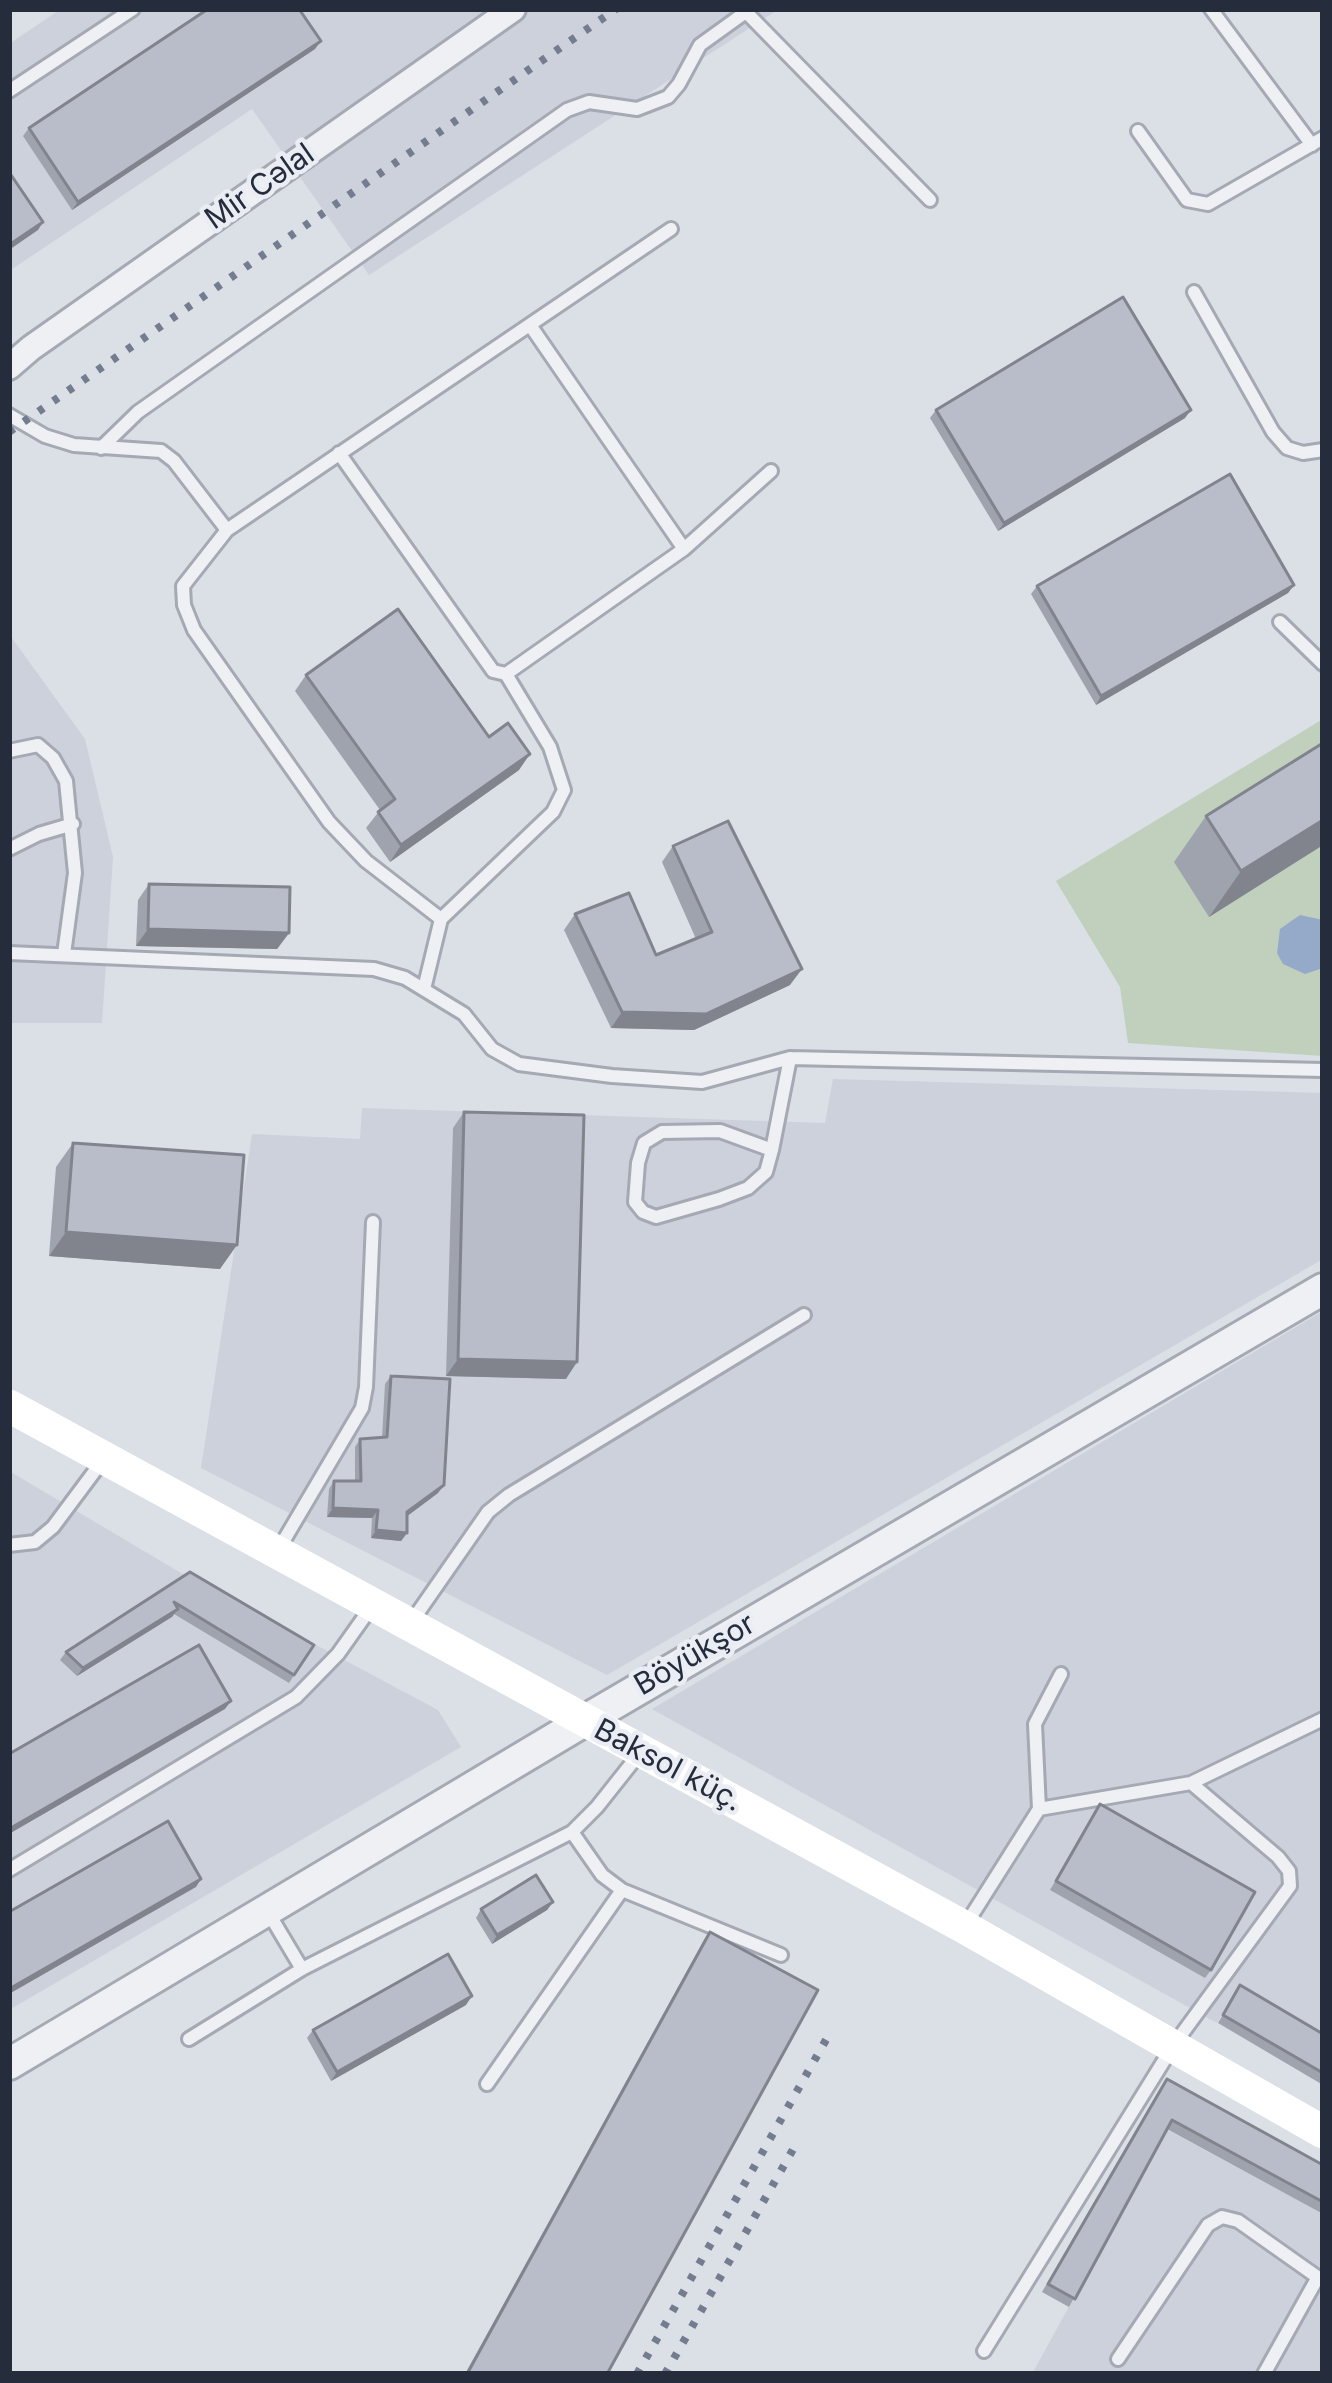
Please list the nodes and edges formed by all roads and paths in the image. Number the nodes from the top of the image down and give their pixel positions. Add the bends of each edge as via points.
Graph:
1 (133, 9) edge
2 (513, 9) edge
3 (1211, 9) edge
4 (748, 10) edge
5 (9, 91) edge
6 (1138, 130) dead end
7 (1318, 141) edge
8 (930, 200) dead end
9 (671, 230) dead end
10 (1194, 292) dead end
11 (530, 325) junction
12 (9, 367) edge
13 (9, 415) edge
14 (100, 448) junction
15 (1323, 450) edge
16 (339, 453) junction
17 (771, 471) dead end
18 (227, 530) junction
19 (684, 549) junction
20 (1280, 622) dead end
21 (1323, 664) edge
22 (506, 674) junction
23 (9, 751) edge
24 (73, 824) junction
25 (9, 850) edge
26 (441, 919) junction
27 (9, 953) edge
28 (64, 954) junction
29 (424, 989) junction
30 (790, 1058) junction
31 (1323, 1070) edge
32 (772, 1150) junction
33 (373, 1222) dead end
34 (1323, 1289) edge
35 (804, 1315) dead end
36 (9, 1406) edge
37 (104, 1459) junction
38 (9, 1544) edge
39 (277, 1552) junction
40 (373, 1606) junction
41 (409, 1625) junction
42 (1061, 1673) dead end
43 (1323, 1719) edge
44 (584, 1721) junction
45 (641, 1751) junction
46 (1191, 1783) junction
47 (1039, 1809) junction
48 (572, 1832) junction
49 (9, 1870) edge
50 (622, 1890) junction
51 (268, 1911) junction
52 (964, 1928) junction
53 (781, 1955) dead end
54 (302, 1969) junction
55 (189, 2039) dead end
56 (1173, 2046) junction
57 (9, 2064) edge
58 (487, 2084) dead end
59 (1323, 2132) edge
60 (1320, 2279) edge
61 (984, 2351) dead end
62 (1118, 2359) dead end
63 (1264, 2374) edge

1 - 5 lane
2 - 12 street, Mir Cəlal
3 - 7 lane
4 - 8 lane
4 - 14 lane via 700,45 668,97 637,109 589,102 567,110 138,412
6 - 7 lane via 1186,200 1208,204
9 - 11 lane
10 - 15 lane via 1287,448
11 - 16 lane
11 - 19 lane
13 - 14 lane via 45,436
14 - 18 lane via 161,451
16 - 18 lane
16 - 22 lane via 493,671
17 - 19 lane
18 - 26 lane via 183,586 194,630 329,822
19 - 22 lane
20 - 21 lane
22 - 26 lane via 550,747 564,790 553,812
23 - 24 lane via 38,745 53,758
24 - 25 lane
24 - 28 lane
26 - 29 lane
27 - 28 lane
28 - 29 lane via 374,969
29 - 30 lane via 519,1064 702,1082
30 - 31 lane
30 - 32 lane
32 - 32 lane via 720,1131 662,1132 644,1142 635,1202 656,1216 748,1188 766,1172
33 - 39 lane via 362,1408
34 - 44 street, Böyükşor
35 - 41 lane via 508,1495
36 - 37 main road, Baksol küç.
37 - 38 lane via 52,1528 35,1542
37 - 39 main road, Baksol küç.
39 - 40 main road, Baksol küç.
40 - 41 main road, Baksol küç.
40 - 49 lane via 296,1697
41 - 44 main road, Baksol küç.
42 - 47 lane via 1035,1724
43 - 46 lane
44 - 45 main road, Baksol küç.
44 - 51 street, Böyükşor
45 - 48 lane
45 - 52 main road, Baksol küç.
46 - 47 lane
46 - 56 lane via 1278,1857 1290,1886
47 - 52 lane
48 - 50 lane
48 - 54 lane
50 - 53 lane
50 - 58 lane
51 - 54 lane
51 - 57 street, Böyükşor
52 - 56 main road, Baksol küç.
54 - 55 lane
56 - 59 main road, Baksol küç.
56 - 61 lane
60 - 62 lane via 1222,2217 1208,2225
60 - 63 lane

